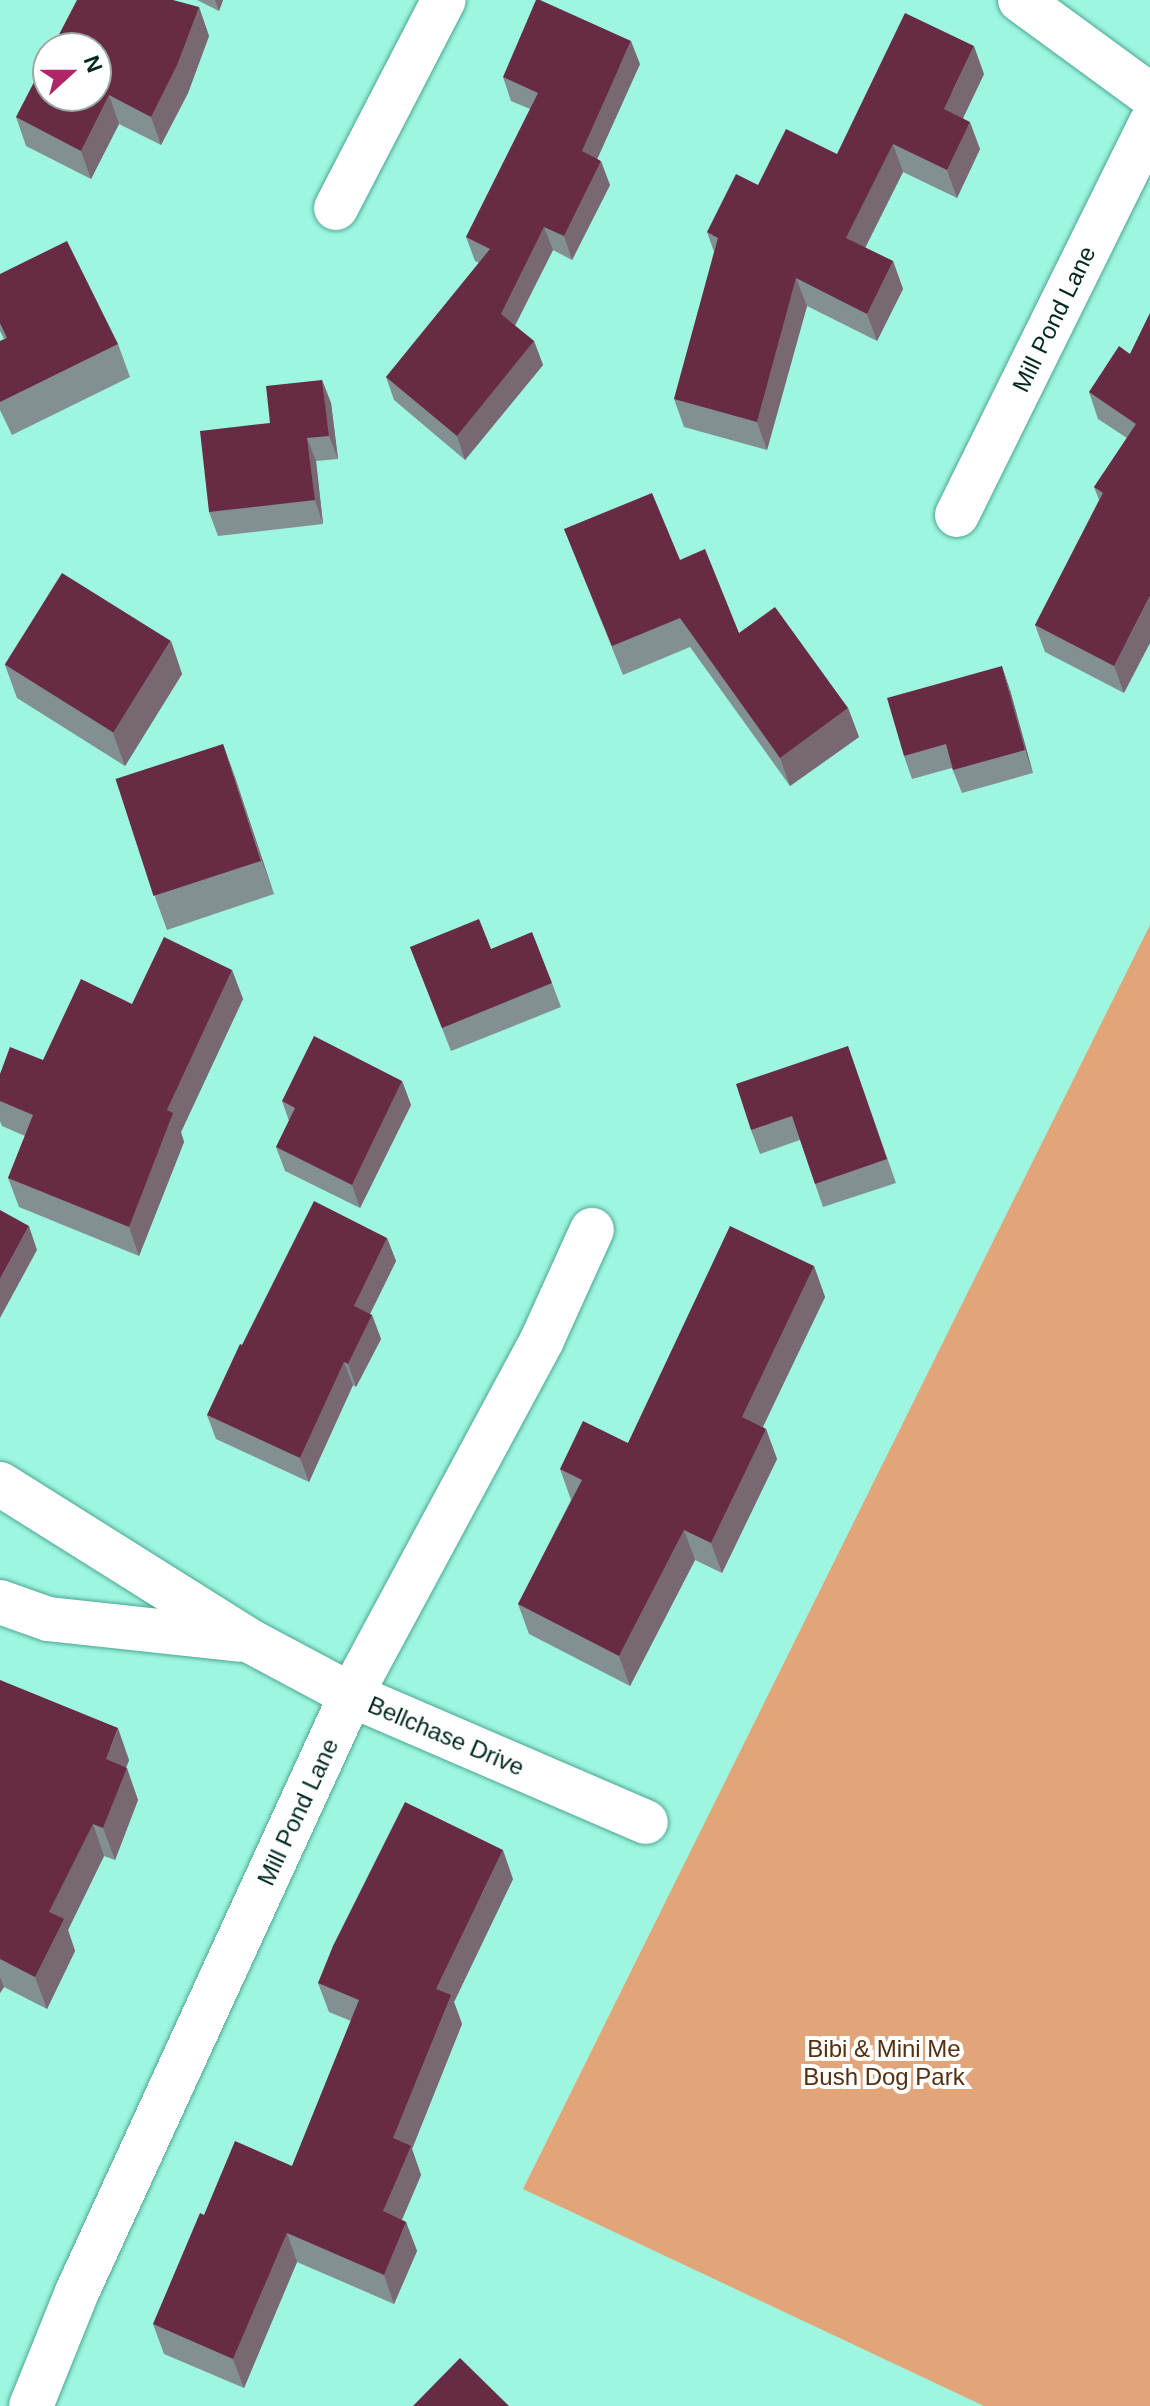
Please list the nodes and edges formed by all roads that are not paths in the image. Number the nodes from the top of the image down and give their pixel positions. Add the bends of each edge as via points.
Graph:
1 (444, 0) edge
2 (1020, 0) edge
3 (1150, 95) edge
4 (1150, 124) edge
5 (336, 208) dead end
6 (957, 515) dead end
7 (592, 1230) dead end
8 (0, 1484) edge
9 (0, 1602) edge
10 (250, 1641) junction
11 (351, 1695) junction
12 (646, 1822) dead end
13 (31, 2406) edge

1 - 5 street
2 - 3 street
4 - 6 street, Mill Pond Lane
7 - 11 street, Mill Pond Lane via 542,1340
8 - 10 street, Bellchase Drive
9 - 10 street, Bellchase Drive via 48,1619
10 - 11 street, Bellchase Drive
11 - 12 street, Bellchase Drive
11 - 13 street, Mill Pond Lane via 77,2292

